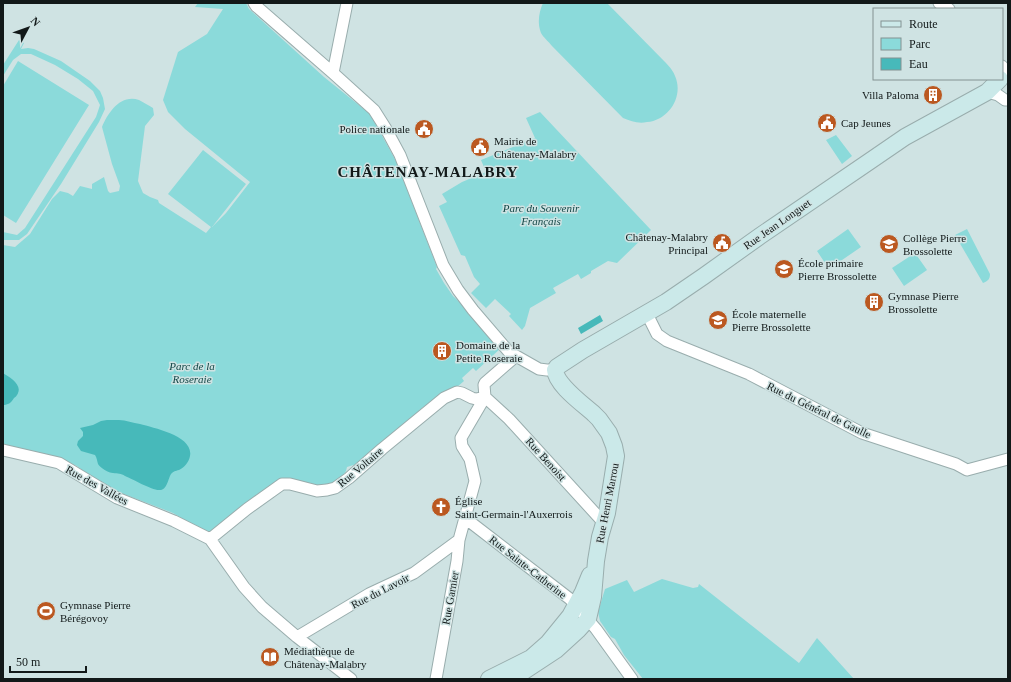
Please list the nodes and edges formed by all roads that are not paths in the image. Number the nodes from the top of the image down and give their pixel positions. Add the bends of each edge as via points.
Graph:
1 (254, 3) edge
2 (347, 3) edge
3 (333, 73) junction
4 (998, 80) edge
5 (987, 92) junction
6 (1008, 100) edge
7 (647, 314) junction
8 (516, 356) junction
9 (555, 370) junction
10 (485, 397) junction
11 (3, 450) edge
12 (1008, 458) edge
13 (465, 518) junction
14 (604, 523) junction
15 (210, 540) junction
16 (459, 540) junction
17 (596, 561) junction
18 (576, 606) junction
19 (588, 619) junction
20 (297, 637) junction
21 (344, 678) edge
22 (436, 679) edge
23 (489, 679) edge
24 (512, 679) edge
25 (632, 679) edge

1 - 3 street
2 - 3 street
3 - 8 street via 374,110 400,156 443,264 458,290 508,352
4 - 5 street, Rue Jean Longuet
5 - 6 street via 998,94
5 - 7 street, Rue Jean Longuet via 905,137
7 - 9 street, Rue Jean Longuet
7 - 12 street, Rue du Général de Gaulle via 657,334 667,341 749,374 862,433 956,464 967,470
8 - 9 street via 539,369
8 - 10 street, Rue Garnier via 485,383
9 - 14 street, Rue Henri Marrou via 562,384 599,419 614,446 616,456
10 - 13 street, Rue Garnier via 461,438 462,446 470,459 474,481
10 - 14 street, Rue Benoist via 509,419
10 - 15 street, Rue Voltaire via 476,399 457,392 444,398 335,488 317,491 282,484
11 - 15 street, Rue des Vallées via 59,463 117,498 174,521
13 - 16 street, Rue Garnier
13 - 18 street, Rue Sainte-Catherine
14 - 17 street, Rue Henri Marrou
15 - 20 street via 244,587
16 - 20 street, Rue du Lavoir via 414,573 369,594
16 - 22 street, Rue Garnier
17 - 18 street, Rue Henri Marrou
17 - 19 street, Rue Henri Marrou
18 - 19 street, Rue Sainte-Catherine
18 - 23 street, Rue Henri Marrou via 548,643 531,658
19 - 24 street, Rue Henri Marrou via 556,650
19 - 25 street, Rue Sainte-Catherine
20 - 21 street

